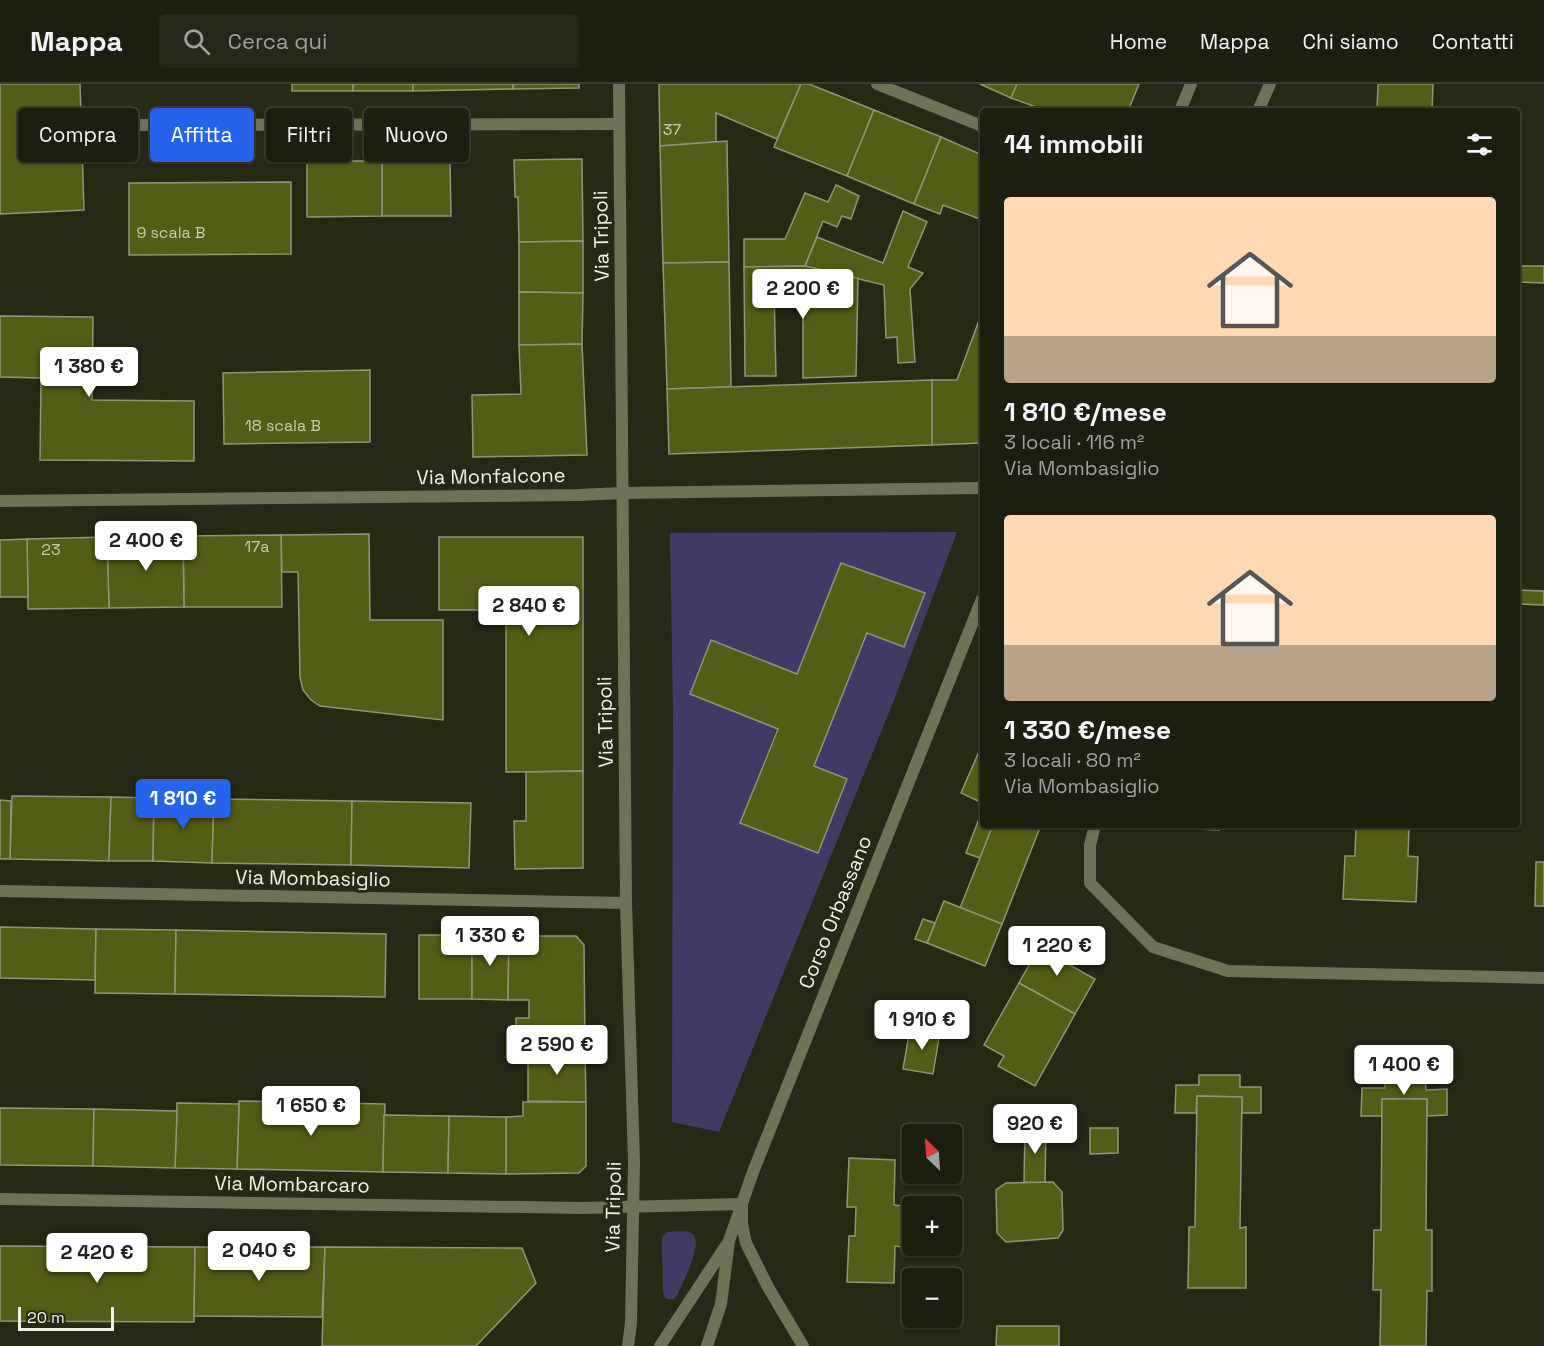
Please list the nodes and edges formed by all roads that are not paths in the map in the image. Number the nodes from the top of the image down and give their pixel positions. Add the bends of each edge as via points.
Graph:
1 (619, 84) edge
2 (878, 84) edge
3 (1191, 84) edge
4 (1270, 84) edge
5 (1181, 108) edge
6 (1259, 108) edge
7 (619, 124) junction
8 (138, 125) edge
9 (980, 125) edge
10 (980, 488) edge
11 (622, 493) junction
12 (0, 501) edge
13 (980, 604) edge
14 (1094, 828) edge
15 (0, 891) edge
16 (626, 903) junction
17 (1544, 978) edge
18 (0, 1198) edge
19 (742, 1204) junction
20 (633, 1207) junction
21 (729, 1240) junction
22 (631, 1323) junction
23 (628, 1346) edge
24 (636, 1346) edge
25 (660, 1346) edge
26 (707, 1346) edge
27 (803, 1346) edge

1 - 7 street, Via Tripoli
2 - 9 street
3 - 5 street
4 - 6 street
7 - 8 street
7 - 11 street, Via Tripoli
10 - 11 street, Via Monfalcone
11 - 12 street, Via Monfalcone
11 - 16 street, Via Tripoli
13 - 19 street, Corso Orbassano
14 - 17 street via 1090,883 1153,947 1228,971
15 - 16 street, Via Mombasiglio
16 - 20 street, Via Tripoli
18 - 20 street, Via Mombarcaro
19 - 20 street, Via Mombarcaro
19 - 21 street, Corso Orbassano
19 - 27 street via 746,1243
20 - 22 street, Via Tripoli
21 - 25 street
21 - 26 street via 721,1304
22 - 23 street
22 - 24 street

